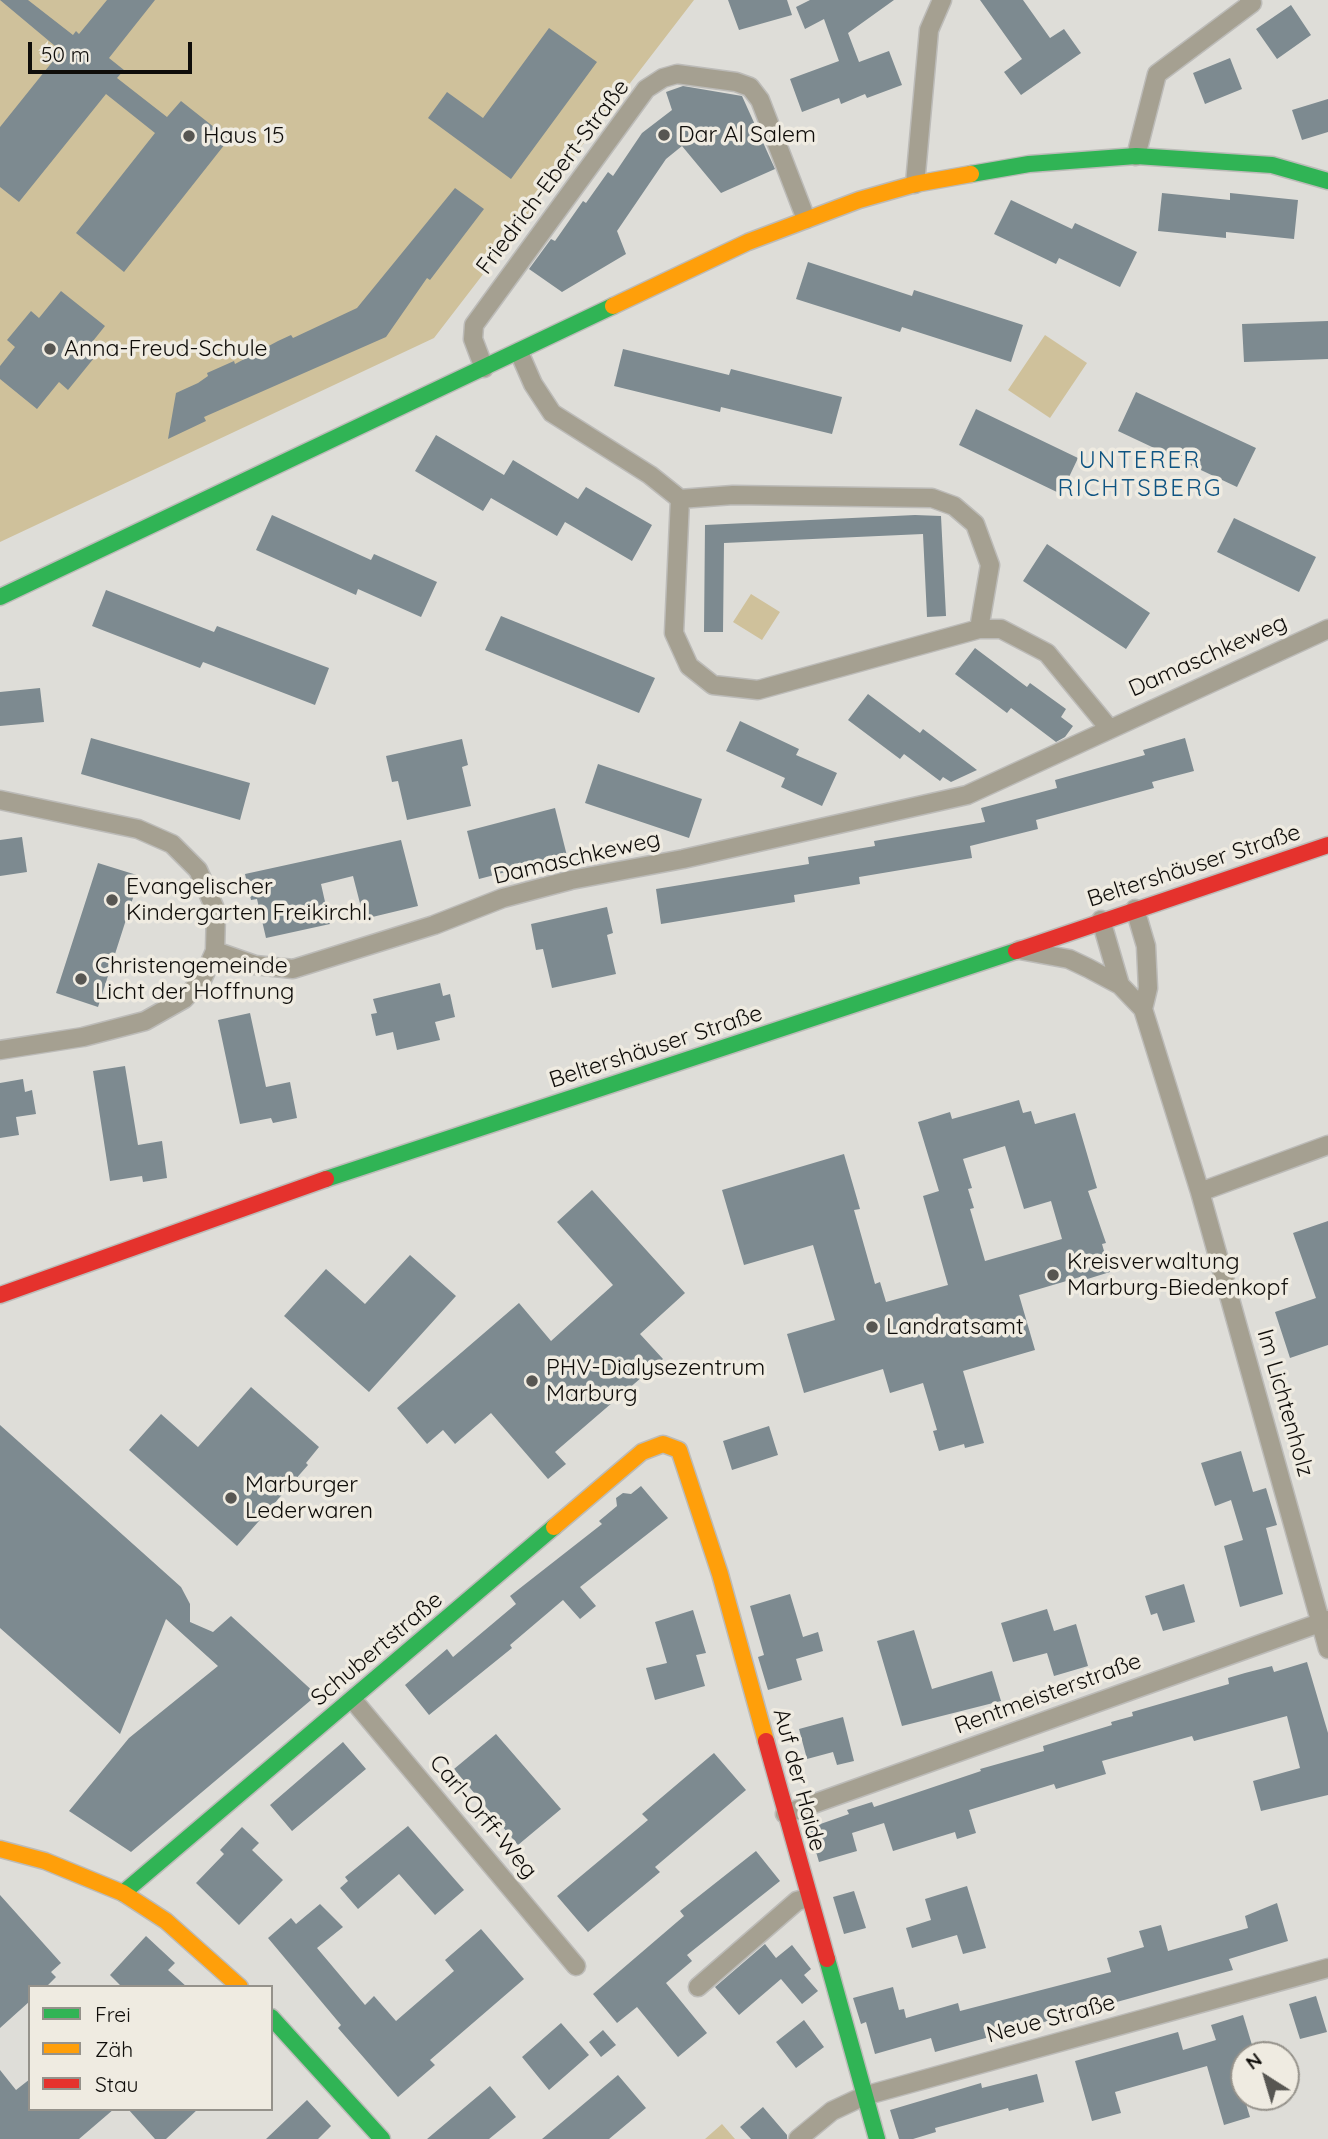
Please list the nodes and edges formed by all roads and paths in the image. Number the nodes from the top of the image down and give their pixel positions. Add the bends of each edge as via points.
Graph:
1 (942, 0) edge
2 (1253, 1) edge
3 (1136, 156) junction
4 (1328, 181) edge
5 (915, 184) junction
6 (806, 219) junction
7 (519, 352) junction
8 (484, 368) junction
9 (680, 499) junction
10 (0, 597) edge
11 (979, 629) junction
12 (1328, 629) edge
13 (1108, 727) junction
14 (0, 800) edge
15 (1328, 845) edge
16 (1135, 909) junction
17 (1101, 920) junction
18 (1013, 949) junction
19 (215, 951) junction
20 (1121, 985) junction
21 (1143, 1009) junction
22 (0, 1050) edge
23 (1328, 1145) edge
24 (1200, 1192) junction
25 (0, 1295) edge
26 (663, 1444) joint
27 (1324, 1621) edge
28 (1328, 1649) edge
29 (353, 1700) junction
30 (785, 1814) junction
31 (0, 1849) edge
32 (123, 1894) junction
33 (808, 1898) junction
34 (576, 1966) dead end
35 (1328, 1968) edge
36 (238, 1985) edge
37 (698, 1987) dead end
38 (273, 2019) edge
39 (864, 2096) junction
40 (382, 2139) edge
41 (799, 2139) edge
42 (877, 2139) edge

1 - 5 street via 929,30
2 - 3 street via 1157,74
3 - 4 street via 1272,165
3 - 5 street via 1028,164
5 - 6 street
6 - 7 street via 748,242
6 - 8 street, Friedrich-Ebert-Straße via 760,100 750,87 677,74 663,78 646,89 474,324 473,339
7 - 8 street
7 - 9 street via 552,413
8 - 10 street
9 - 11 street via 733,495 932,498 954,506 975,524 990,565
9 - 11 street via 674,633 689,666 713,685 758,690
11 - 13 street via 1000,629 1047,653
12 - 13 street, Damaschkeweg
13 - 19 street, Damaschkeweg via 967,794 723,851 571,880 503,898 409,934 293,969 256,965
14 - 19 street via 138,829 172,844 198,870 216,911
15 - 16 street, Beltershäuser Straße
16 - 17 street, Beltershäuser Straße
16 - 21 street, Im Lichtenholz via 1146,946 1148,988
17 - 18 street, Beltershäuser Straße
17 - 20 street, Im Lichtenholz
18 - 20 street, Im Lichtenholz via 1069,959
18 - 25 street, Beltershäuser Straße via 726,1049 330,1178
19 - 22 street via 202,980 184,999 145,1021 83,1037
20 - 21 street, Im Lichtenholz
21 - 24 street, Im Lichtenholz
23 - 24 street
24 - 27 street, Im Lichtenholz
26 - 29 street, Schubertstraße via 642,1452
26 - 30 street, Auf der Haide via 679,1450 716,1562
27 - 28 street, Im Lichtenholz
27 - 30 street, Rentmeisterstraße
29 - 32 street, Schubertstraße
29 - 34 street, Carl-Orff-Weg
30 - 33 street, Auf der Haide
31 - 32 street via 45,1861
32 - 36 street via 166,1921
33 - 37 street via 797,1901
33 - 39 street, Auf der Haide
35 - 39 street, Neue Straße
38 - 40 street
39 - 41 street, Neue Straße via 832,2111
39 - 42 street, Auf der Haide

